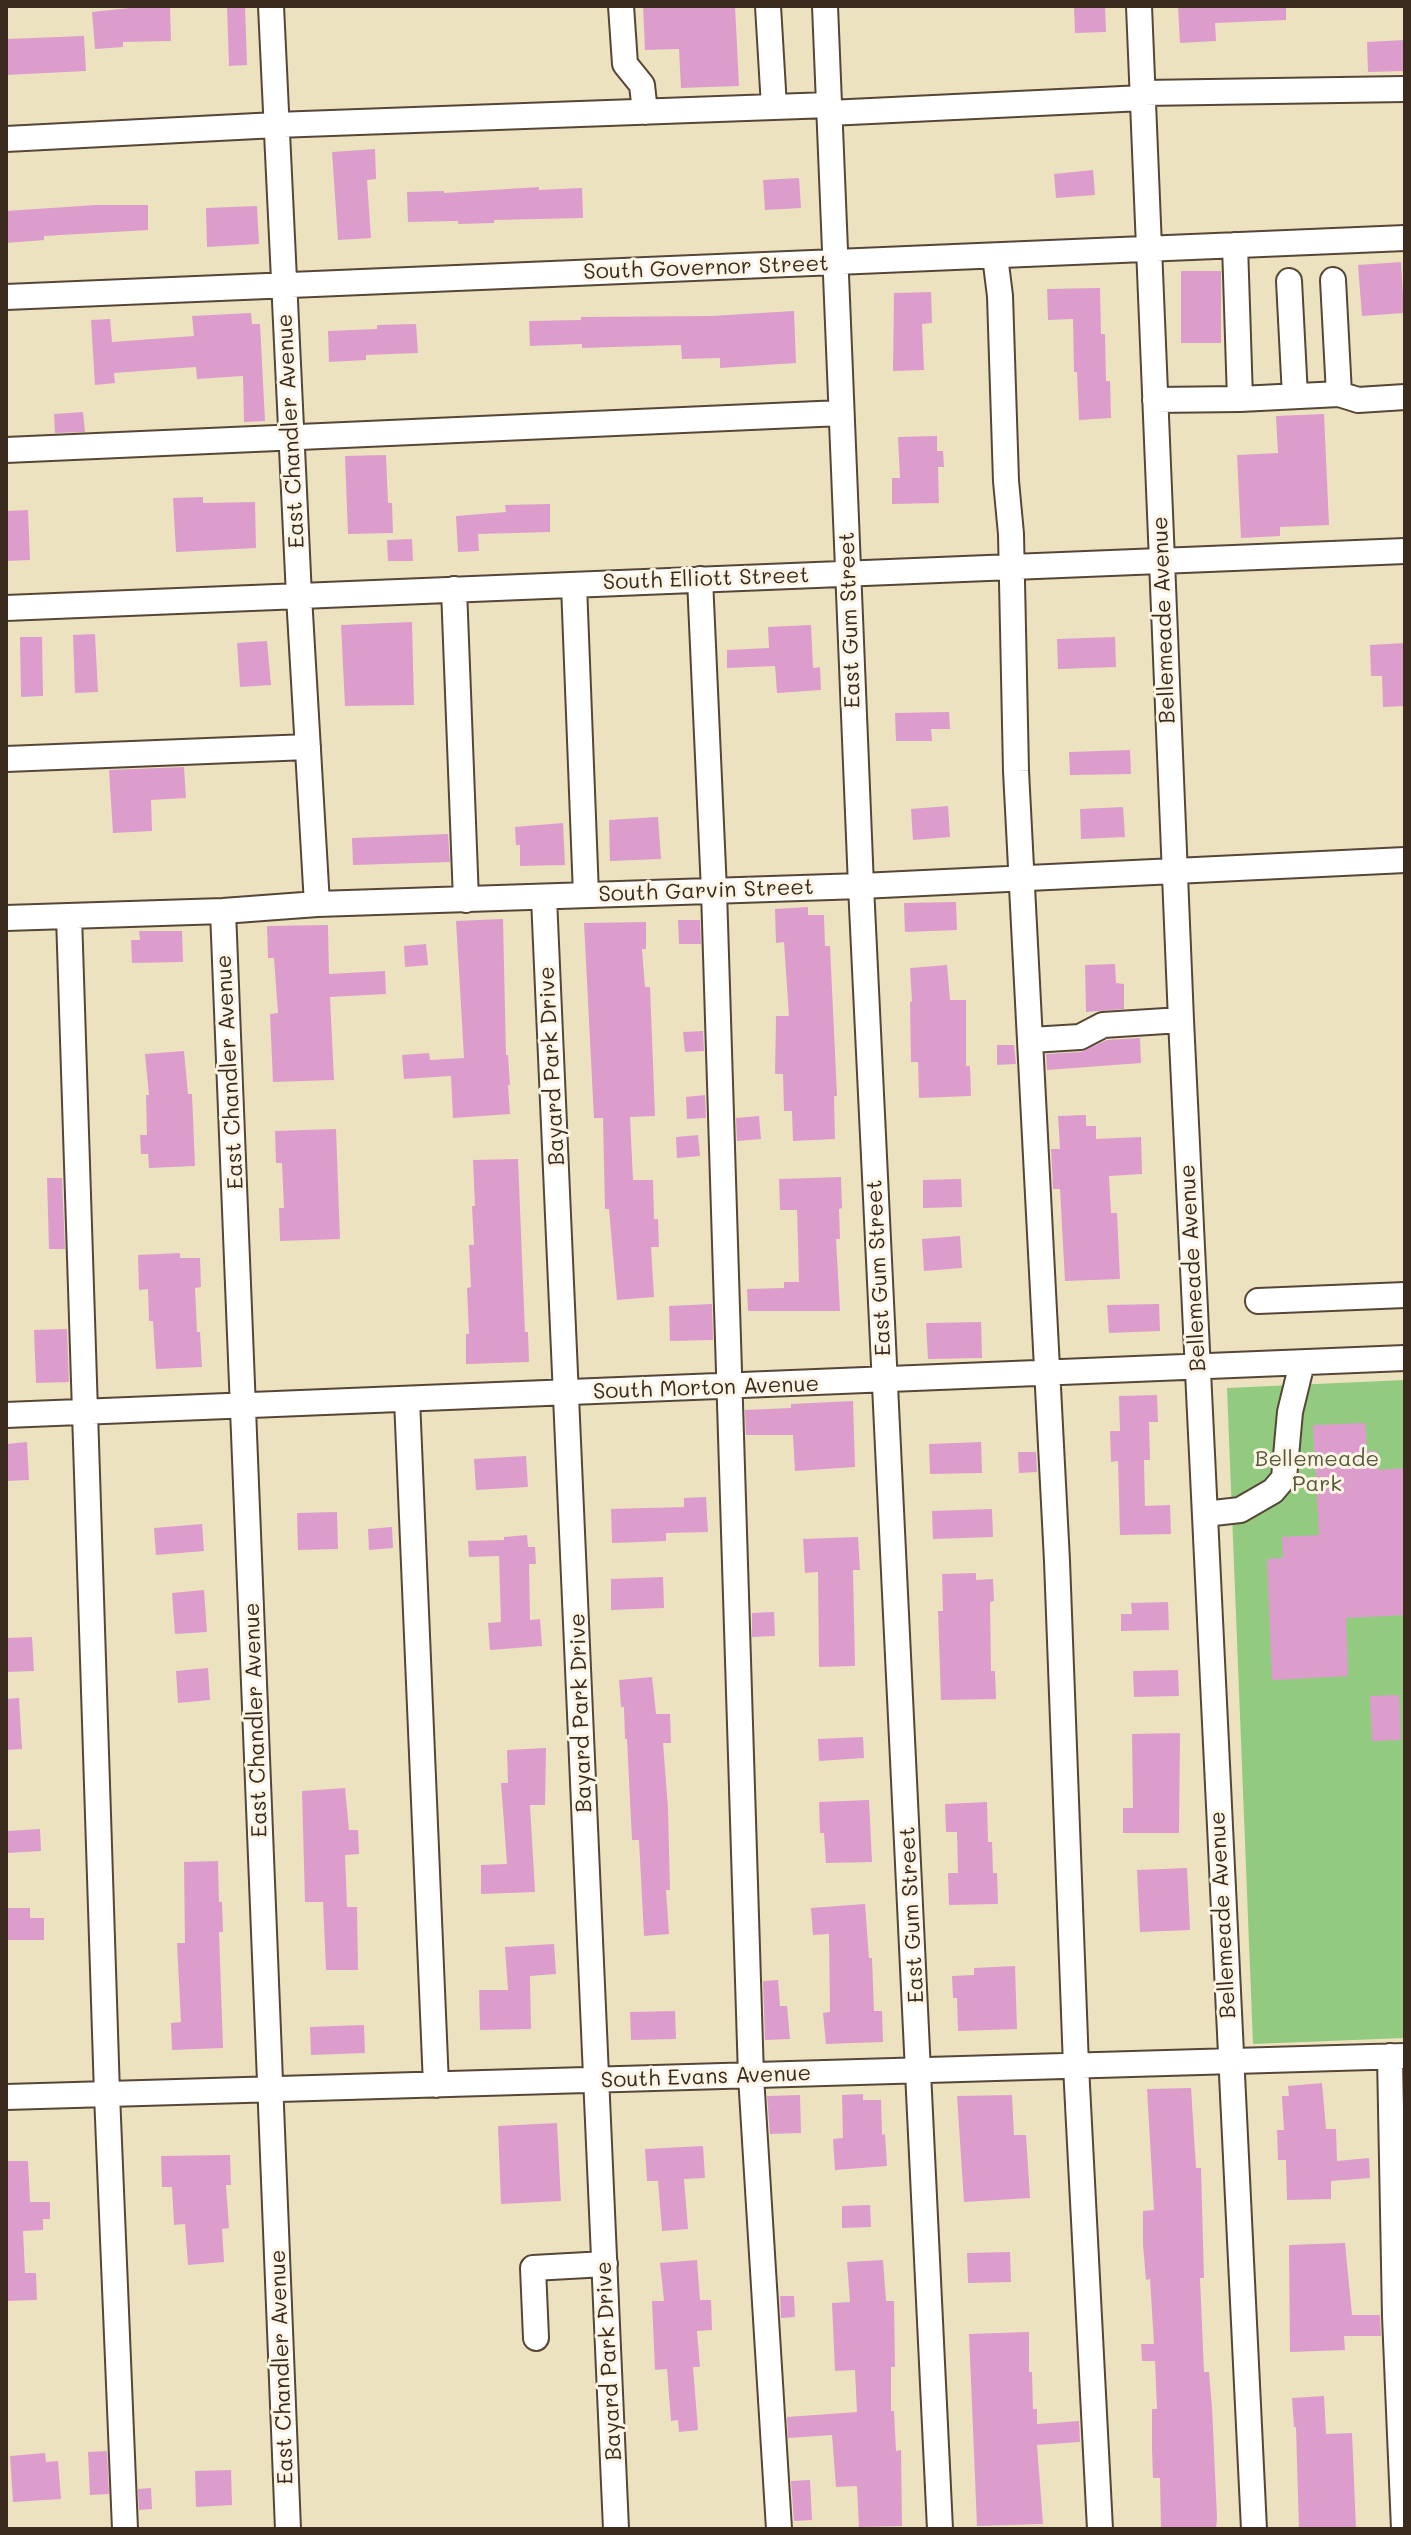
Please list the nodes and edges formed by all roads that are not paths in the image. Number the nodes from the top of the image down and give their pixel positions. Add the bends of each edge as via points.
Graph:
1 (271, 6) edge
2 (621, 6) edge
3 (768, 6) edge
4 (825, 6) edge
5 (1139, 6) edge
6 (1405, 89) edge
7 (1143, 95) junction
8 (774, 107) junction
9 (829, 109) junction
10 (645, 112) junction
11 (276, 125) junction
12 (6, 139) edge
13 (1405, 238) edge
14 (1235, 245) junction
15 (1149, 249) junction
16 (995, 256) junction
17 (835, 263) junction
18 (1333, 280) dead end
19 (1289, 281) dead end
20 (283, 285) junction
21 (6, 297) edge
22 (1339, 394) junction
23 (1295, 396) junction
24 (1405, 397) edge
25 (1240, 399) junction
26 (1155, 400) junction
27 (841, 413) junction
28 (291, 436) junction
29 (6, 450) edge
30 (1405, 551) edge
31 (1162, 559) junction
32 (1010, 566) junction
33 (848, 574) junction
34 (700, 579) junction
35 (574, 585) junction
36 (454, 589) junction
37 (299, 596) junction
38 (6, 608) edge
39 (308, 747) junction
40 (6, 759) edge
41 (1405, 860) edge
42 (1175, 872) junction
43 (1024, 878) junction
44 (861, 886) junction
45 (714, 891) junction
46 (586, 895) junction
47 (544, 898) junction
48 (466, 900) junction
49 (317, 904) junction
50 (223, 911) junction
51 (69, 916) junction
52 (6, 918) edge
53 (1181, 1020) junction
54 (1031, 1040) junction
55 (1405, 1295) edge
56 (1258, 1301) dead end
57 (1405, 1358) edge
58 (1302, 1363) junction
59 (1198, 1367) junction
60 (1046, 1373) junction
61 (884, 1381) junction
62 (730, 1387) junction
63 (567, 1393) junction
64 (407, 1399) junction
65 (244, 1404) junction
66 (86, 1412) junction
67 (6, 1415) edge
68 (1205, 1514) junction
69 (1397, 2056) edge
70 (1230, 2061) junction
71 (1076, 2066) junction
72 (920, 2071) junction
73 (751, 2076) junction
74 (596, 2081) junction
75 (436, 2085) junction
76 (272, 2089) junction
77 (107, 2094) junction
78 (6, 2097) edge
79 (605, 2264) junction
80 (536, 2338) dead end
81 (125, 2529) edge
82 (288, 2529) edge
83 (616, 2529) edge
84 (779, 2529) edge
85 (940, 2529) edge
86 (1100, 2529) edge
87 (1254, 2529) edge
88 (1404, 2529) edge

1 - 11 street, East Chandler Avenue
2 - 10 street via 625,64 642,85
3 - 8 street
4 - 9 street, East Gum Street
5 - 7 street, Bellemeade Avenue
6 - 7 street
7 - 9 street
7 - 15 street, Bellemeade Avenue
8 - 9 street
8 - 10 street
9 - 17 street, East Gum Street
10 - 11 street
11 - 12 street
11 - 20 street, East Chandler Avenue
13 - 14 street, South Governor Street
14 - 15 street, South Governor Street
14 - 25 street
15 - 16 street, South Governor Street
15 - 26 street, Bellemeade Avenue
16 - 17 street, South Governor Street
16 - 32 street
17 - 20 street, South Governor Street
17 - 27 street, East Gum Street
18 - 22 street
19 - 23 street
20 - 21 street, South Governor Street
20 - 28 street, East Chandler Avenue
22 - 23 street
22 - 24 street via 1358,400
23 - 25 street
25 - 26 street
26 - 31 street, Bellemeade Avenue
27 - 28 street
27 - 33 street, East Gum Street
28 - 29 street
28 - 37 street, East Chandler Avenue
30 - 31 street, South Elliott Street
31 - 32 street, South Elliott Street
31 - 42 street, Bellemeade Avenue
32 - 33 street, South Elliott Street
32 - 43 street
33 - 34 street, South Elliott Street
33 - 44 street, East Gum Street
34 - 35 street, South Elliott Street
34 - 45 street
35 - 36 street, South Elliott Street
35 - 46 street
36 - 37 street, South Elliott Street
36 - 48 street
37 - 38 street, South Elliott Street
37 - 39 street, East Chandler Avenue
39 - 40 street
39 - 49 street, East Chandler Avenue
41 - 42 street, South Garvin Street
42 - 43 street, South Garvin Street
42 - 53 street, Bellemeade Avenue
43 - 44 street, South Garvin Street
43 - 54 street
44 - 45 street, South Garvin Street
44 - 61 street, East Gum Street
45 - 46 street, South Garvin Street
45 - 62 street
46 - 47 street, South Garvin Street
47 - 48 street, South Garvin Street
47 - 63 street, Bayard Park Drive
48 - 49 street, South Garvin Street
49 - 50 street, South Garvin Street
50 - 51 street, South Garvin Street
50 - 65 street, East Chandler Avenue
51 - 52 street, South Garvin Street
51 - 66 street
53 - 54 street via 1103,1025 1080,1037
53 - 59 street, Bellemeade Avenue
54 - 60 street
55 - 56 street
57 - 58 street, South Morton Avenue
58 - 59 street, South Morton Avenue
58 - 68 street via 1290,1412 1284,1478 1273,1491 1240,1510
59 - 60 street, South Morton Avenue
59 - 68 street, Bellemeade Avenue
60 - 61 street, South Morton Avenue
60 - 71 street
61 - 62 street, South Morton Avenue
61 - 72 street, East Gum Street
62 - 63 street, South Morton Avenue
62 - 73 street
63 - 64 street, South Morton Avenue
63 - 74 street, Bayard Park Drive
64 - 65 street, South Morton Avenue
64 - 75 street
65 - 66 street, South Morton Avenue
65 - 76 street, East Chandler Avenue
66 - 67 street, South Morton Avenue
66 - 77 street
68 - 70 street, Bellemeade Avenue
69 - 70 street, South Evans Avenue
69 - 88 street via 1395,2316
70 - 71 street, South Evans Avenue
70 - 87 street, Bellemeade Avenue
71 - 72 street, South Evans Avenue
71 - 86 street
72 - 73 street, South Evans Avenue
72 - 85 street, East Gum Street
73 - 74 street, South Evans Avenue
73 - 84 street
74 - 75 street, South Evans Avenue
74 - 79 street, Bayard Park Drive
75 - 76 street, South Evans Avenue
76 - 77 street, South Evans Avenue
76 - 82 street, East Chandler Avenue
77 - 78 street, South Evans Avenue
77 - 81 street
79 - 80 street via 533,2268
79 - 83 street, Bayard Park Drive

